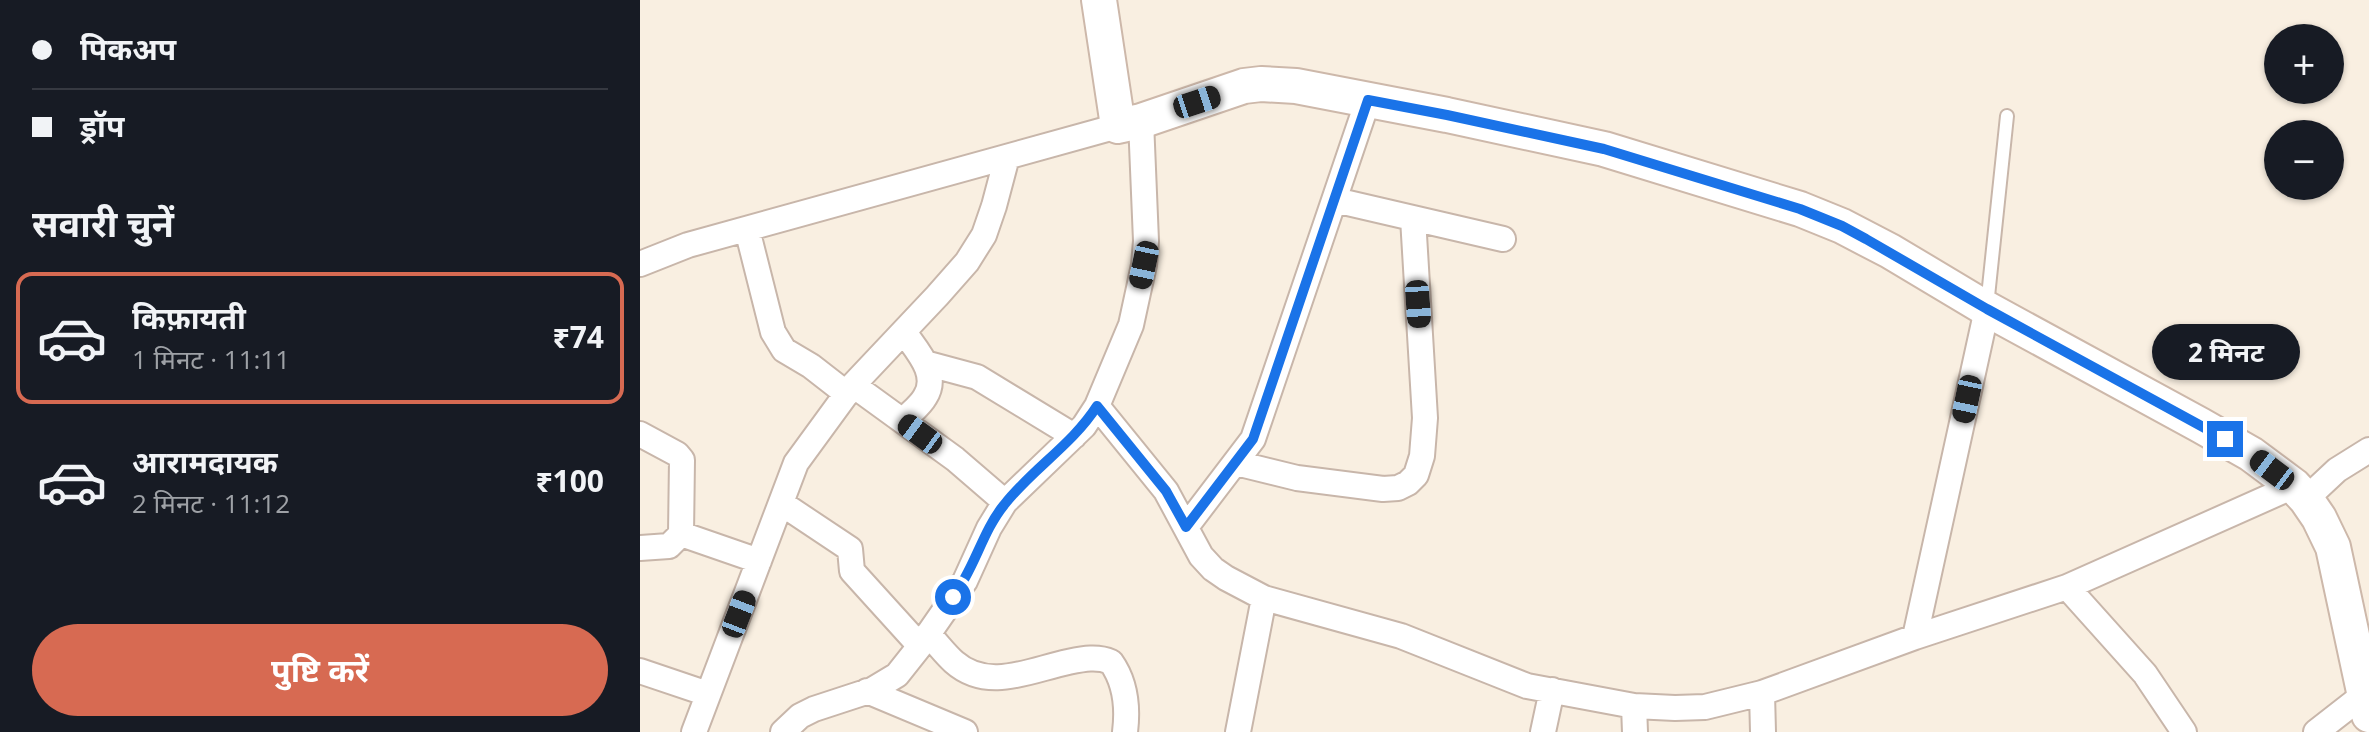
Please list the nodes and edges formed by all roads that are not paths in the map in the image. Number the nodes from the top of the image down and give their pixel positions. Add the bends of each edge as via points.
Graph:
1 (1099, 0) edge
2 (1368, 100) junction
3 (2007, 116) dead end
4 (1129, 123) junction
5 (1007, 157) junction
6 (1335, 200) junction
7 (1413, 218) junction
8 (747, 229) junction
9 (1503, 239) dead end
10 (640, 264) edge
11 (1987, 309) junction
12 (904, 332) junction
13 (925, 363) junction
14 (850, 389) junction
15 (1097, 406) junction
16 (903, 421) junction
17 (640, 434) edge
18 (1074, 436) junction
19 (2369, 450) edge
20 (1236, 463) junction
21 (2300, 492) junction
22 (1005, 502) junction
23 (781, 503) junction
24 (1186, 527) junction
25 (681, 534) junction
26 (640, 548) edge
27 (759, 561) junction
28 (2067, 587) junction
29 (1264, 598) junction
30 (1915, 637) junction
31 (924, 640) junction
32 (640, 671) edge
33 (1552, 690) junction
34 (867, 691) junction
35 (1762, 693) junction
36 (708, 694) junction
37 (2367, 704) edge
38 (1634, 706) junction
39 (694, 732) edge
40 (783, 732) edge
41 (965, 732) edge
42 (1125, 732) edge
43 (1238, 732) edge
44 (1543, 732) edge
45 (1635, 732) edge
46 (1763, 732) edge
47 (2184, 732) edge
48 (2316, 732) edge

1 - 4 street
2 - 4 street via 1261,84
2 - 6 street
2 - 11 street via 1604,149 1800,209 1842,226
3 - 11 lane
4 - 5 street
4 - 15 street via 1146,241 1144,265 1131,325
5 - 8 street
5 - 12 street via 984,235 967,262
6 - 7 street
6 - 20 street via 1253,439
7 - 9 street
7 - 20 street via 1425,418 1416,475 1398,488 1383,489 1297,478
8 - 10 street
8 - 14 street via 779,345
11 - 21 street via 2238,446
11 - 30 street
12 - 13 street
12 - 14 street
13 - 16 street via 931,381 927,395
13 - 18 street via 977,377
14 - 16 street
14 - 23 street via 796,463
15 - 18 street
15 - 24 street via 1166,491
16 - 22 street
17 - 25 street via 682,460
18 - 22 street
19 - 21 street
20 - 24 street
21 - 28 street
21 - 37 street via 2333,547
22 - 31 street via 965,581
23 - 27 street
23 - 31 street via 850,549 852,571
24 - 29 street via 1213,569
25 - 26 street via 669,546
25 - 27 street
27 - 36 street
28 - 30 street
28 - 47 street via 2145,674
29 - 33 street via 1401,636 1527,686
29 - 43 street
30 - 35 street
31 - 34 street via 897,675
31 - 42 street via 987,678 1094,658 1111,662 1122,683
32 - 36 street
33 - 38 street
33 - 44 street
34 - 40 street via 814,709
34 - 41 street
35 - 38 street via 1705,707
35 - 46 street
36 - 39 street
37 - 48 street
38 - 45 street

